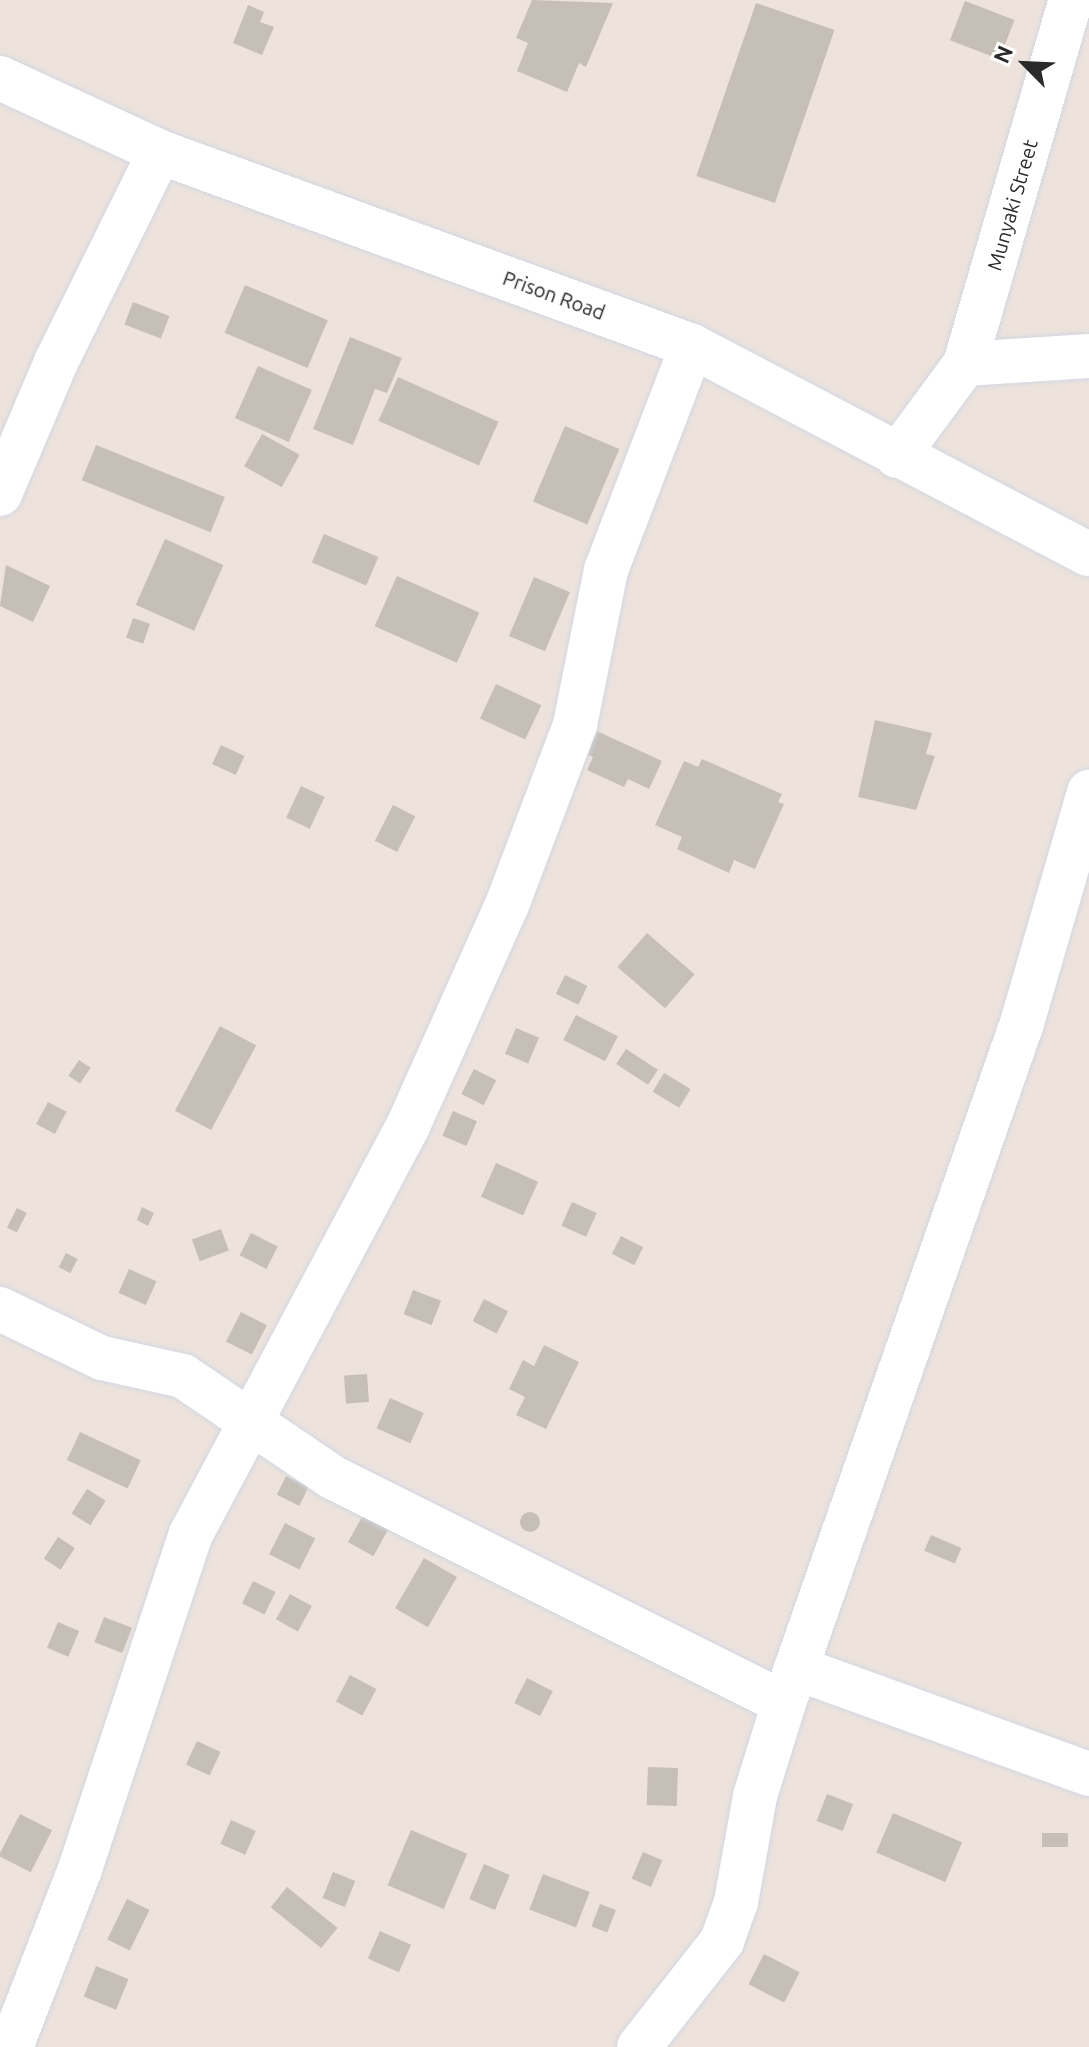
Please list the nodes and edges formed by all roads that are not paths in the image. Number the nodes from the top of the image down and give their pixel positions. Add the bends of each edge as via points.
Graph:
1 (1071, 0) edge
2 (0, 78) edge
3 (160, 152) junction
4 (692, 346) junction
5 (1089, 356) edge
6 (965, 364) junction
7 (897, 456) junction
8 (0, 494) edge
9 (1089, 554) edge
10 (1089, 792) edge
11 (0, 1309) edge
12 (253, 1422) junction
13 (790, 1685) junction
14 (1089, 1774) edge
15 (11, 2047) edge
16 (639, 2047) edge

1 - 6 street, Munyaki Street
2 - 3 street, Prison Road
3 - 4 street, Prison Road
3 - 8 street via 56,362
4 - 7 street, Prison Road
4 - 12 street via 606,570 575,725 507,905 408,1126
5 - 6 street
6 - 7 street
7 - 9 street, Prison Road
10 - 13 street via 1022,1023
11 - 12 street via 102,1358 183,1376
12 - 13 street via 332,1477
12 - 15 street via 191,1534 80,1869
13 - 14 street
13 - 16 street via 722,1941

